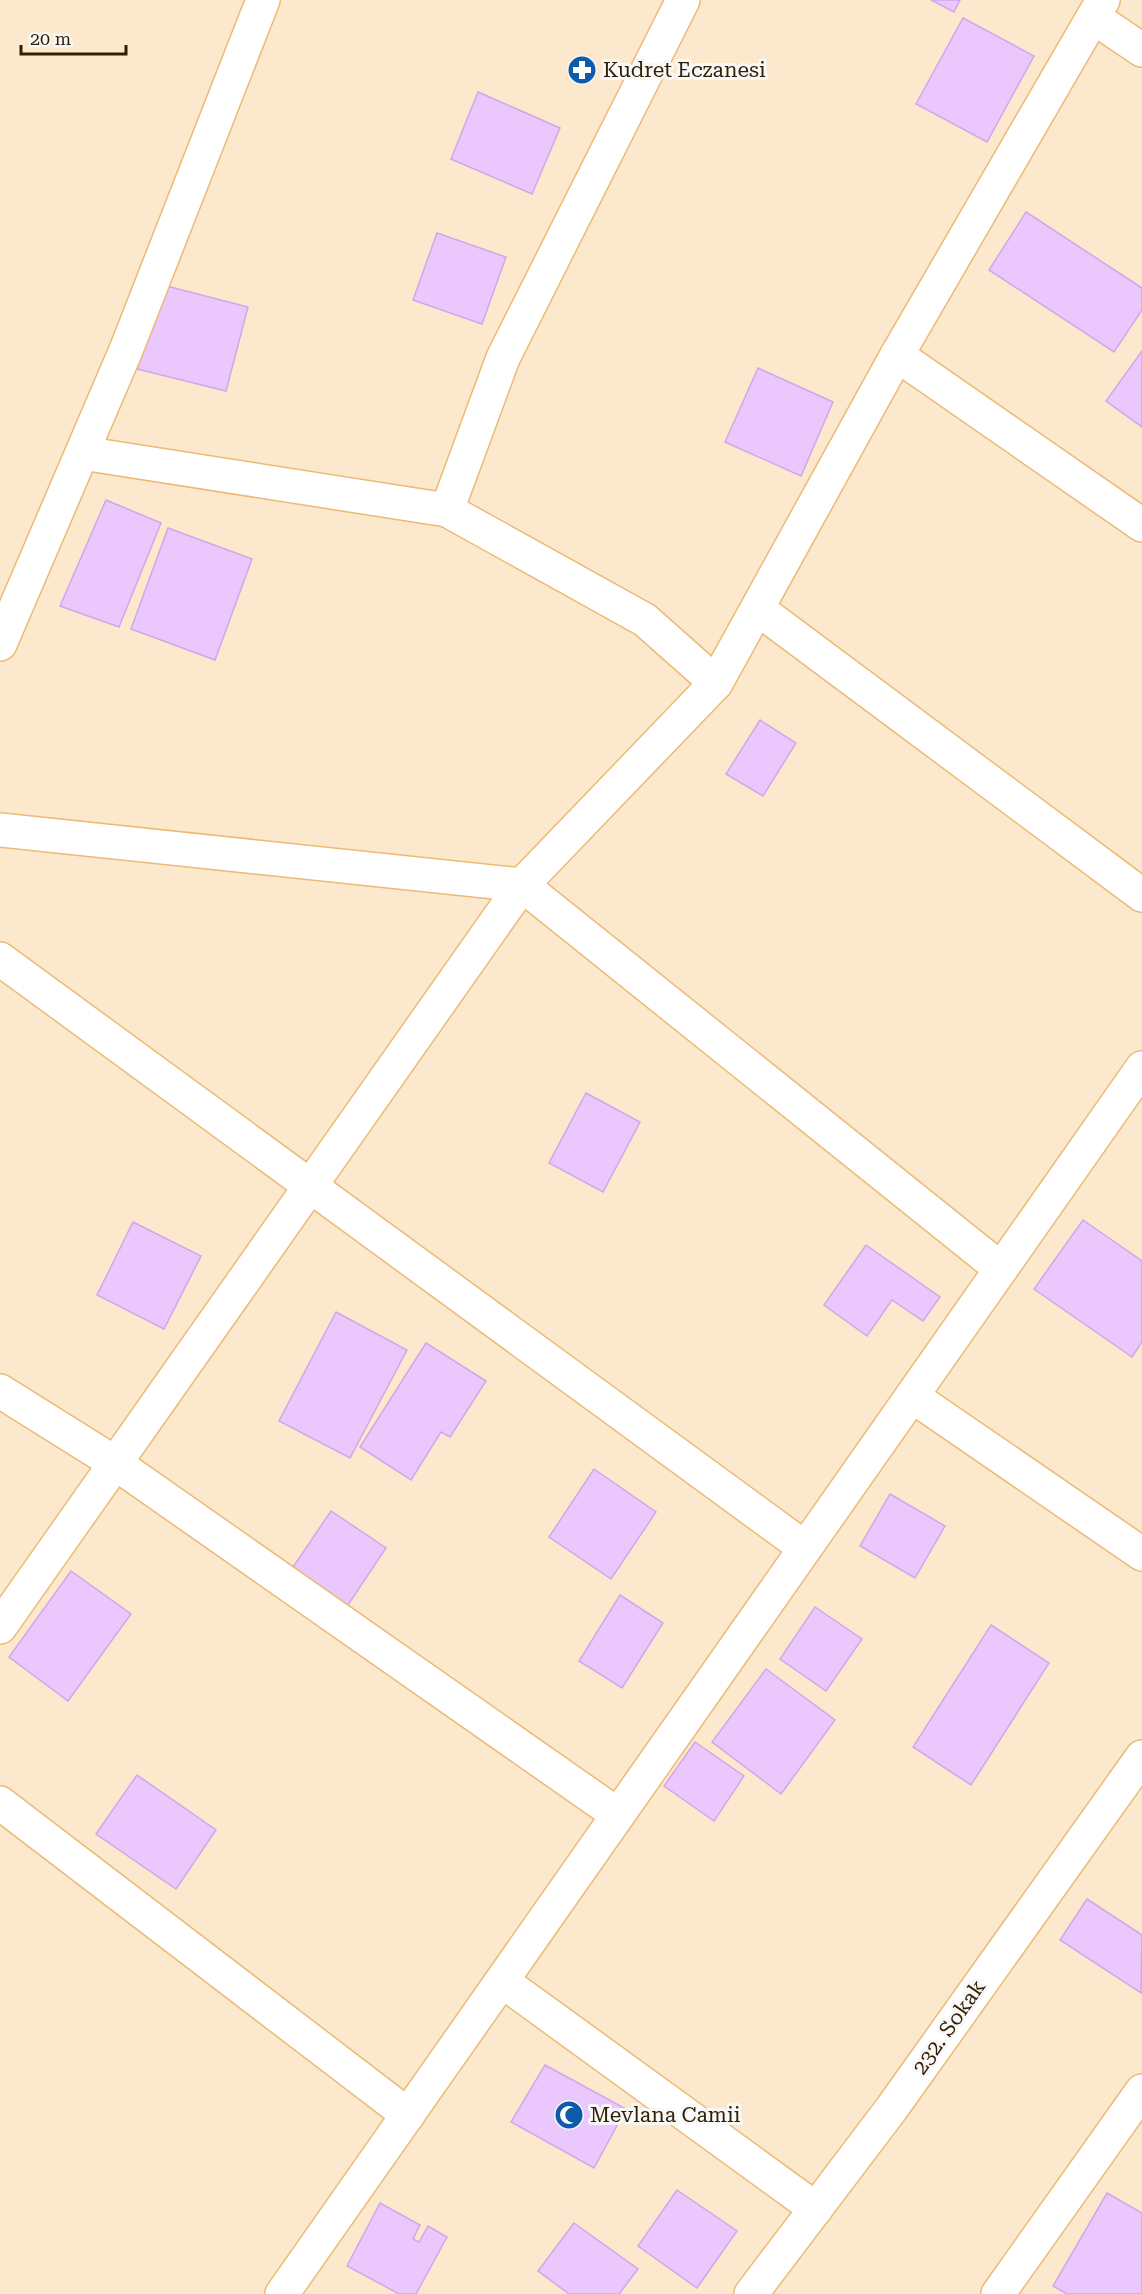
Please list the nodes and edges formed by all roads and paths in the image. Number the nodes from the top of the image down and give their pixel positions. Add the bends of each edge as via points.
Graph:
1 (263, 0) edge
2 (683, 0) edge
3 (1098, 9) edge
4 (1142, 50) edge
5 (897, 355) junction
6 (82, 453) junction
7 (447, 510) junction
8 (1142, 525) edge
9 (758, 609) junction
10 (0, 644) edge
11 (716, 683) junction
12 (0, 830) edge
13 (522, 885) junction
14 (1142, 895) edge
15 (0, 959) edge
16 (1142, 1068) edge
17 (309, 1187) junction
18 (1001, 1269) junction
19 (0, 1390) edge
20 (912, 1396) junction
21 (116, 1463) junction
22 (805, 1548) junction
23 (1142, 1554) edge
24 (0, 1627) edge
25 (1142, 1756) edge
26 (0, 1803) edge
27 (618, 1815) junction
28 (502, 1981) junction
29 (1142, 2091) edge
30 (408, 2115) junction
31 (816, 2209) junction
32 (282, 2294) edge
33 (751, 2294) edge
34 (998, 2294) edge

1 - 6 street
2 - 7 street via 503,358
3 - 4 street
3 - 5 street
5 - 8 street
5 - 9 street
6 - 7 street
6 - 10 street
7 - 11 street via 645,620
9 - 11 street
9 - 14 street
11 - 13 street
12 - 13 street
13 - 17 street
13 - 18 street
15 - 17 street
16 - 18 street
17 - 21 street
17 - 22 street
18 - 20 street
19 - 21 street
20 - 22 street
20 - 23 street
21 - 24 street
21 - 27 street
22 - 27 street
25 - 31 street, 232. Sokak
26 - 30 street
27 - 28 street
28 - 30 street
28 - 31 street
29 - 34 street
30 - 32 street
31 - 33 street, 232. Sokak

